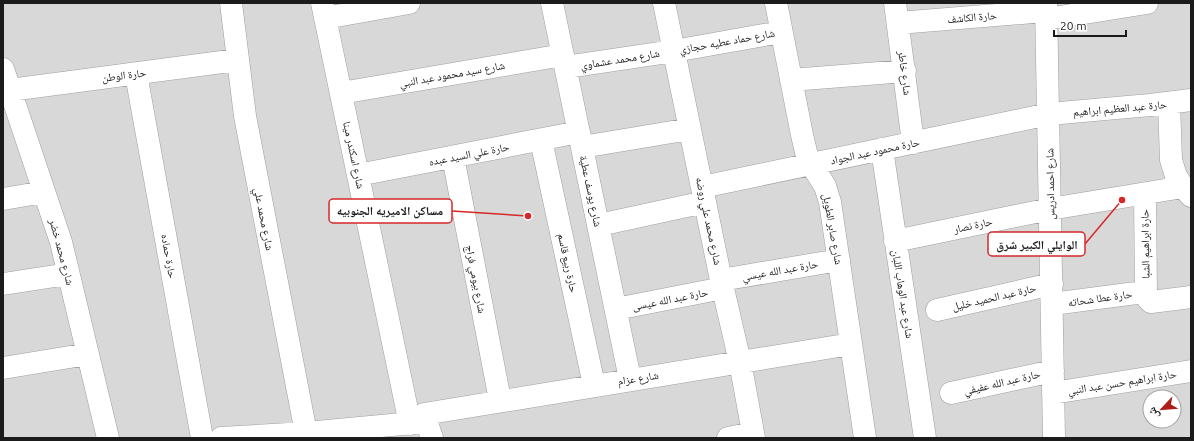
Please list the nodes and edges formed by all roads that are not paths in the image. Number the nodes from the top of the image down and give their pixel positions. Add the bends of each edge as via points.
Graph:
1 (231, 3) edge
2 (409, 3) edge
3 (552, 3) edge
4 (664, 3) edge
5 (776, 3) edge
6 (1147, 3) edge
7 (324, 10) edge
8 (1046, 11) edge
9 (897, 13) edge
10 (781, 32) junction
11 (674, 51) junction
12 (238, 60) junction
13 (564, 61) junction
14 (3, 69) edge
15 (905, 71) junction
16 (136, 74) junction
17 (791, 80) junction
18 (341, 93) junction
19 (8, 95) edge
20 (1191, 100) edge
21 (1169, 103) junction
22 (1048, 114) junction
23 (690, 129) junction
24 (580, 139) junction
25 (541, 140) junction
26 (913, 143) junction
27 (882, 149) junction
28 (453, 157) junction
29 (811, 164) junction
30 (358, 175) junction
31 (44, 192) junction
32 (1187, 192) edge
33 (703, 194) junction
34 (1145, 194) junction
35 (3, 199) edge
36 (1050, 209) junction
37 (599, 225) junction
38 (895, 241) junction
39 (839, 260) junction
40 (68, 274) junction
41 (3, 284) edge
42 (722, 284) junction
43 (1052, 294) junction
44 (1146, 295) junction
45 (1191, 296) edge
46 (616, 309) junction
47 (937, 310) dead end
48 (851, 344) junction
49 (88, 354) junction
50 (740, 362) junction
51 (3, 368) edge
52 (1053, 371) junction
53 (1191, 371) edge
54 (630, 380) junction
55 (594, 385) junction
56 (1053, 393) junction
57 (952, 394) dead end
58 (500, 400) junction
59 (423, 424) edge
60 (306, 433) junction
61 (754, 436) edge
62 (265, 437) edge
63 (108, 438) edge
64 (202, 438) edge
65 (221, 438) edge
66 (226, 438) edge
67 (728, 438) edge
68 (865, 438) edge
69 (926, 438) edge
70 (1054, 438) edge

1 - 12 street, شارع محمد علي
2 - 7 street
3 - 13 street, شارع يوسف عطية
4 - 11 street, شارع محمد علي روضه
5 - 10 street, شارع صابر الطويل
6 - 8 street, حارة الكاشف
7 - 18 street, شارع اسكندر مينا
8 - 9 street, حارة الكاشف
8 - 22 street, شارع احمد ادريس
9 - 15 street, شارع خاطر
10 - 11 street, شارع حماد عطيه حجازي
10 - 17 street, شارع صابر الطويل
11 - 13 street, شارع محمد عشماوي
11 - 23 street, شارع محمد علي روضه
12 - 16 street, حارة الوطن
12 - 60 street, شارع محمد علي via 253,165
13 - 18 street, شارع سيد محمود عبد النبي
13 - 24 street, شارع يوسف عطية
14 - 19 street, شارع محمد خضر
15 - 17 street
15 - 26 street, شارع خاطر
16 - 19 street, حارة الوطن
16 - 64 street, حارة حماده
17 - 29 street, شارع صابر الطويل via 807,156
18 - 30 street, شارع اسكندر مينا
19 - 31 street, شارع محمد خضر
20 - 21 street, حارة عبد العظيم ابراهيم
21 - 22 street, حارة عبد العظيم ابراهيم
21 - 32 street via 1171,160 1176,176
22 - 26 street, حارة محمود عبد الجواد
22 - 36 street, شارع احمد ادريس
23 - 24 street, حارة علي السيد عبده
23 - 33 street, شارع محمد علي روضه
24 - 25 street, حارة علي السيد عبده
24 - 37 street, شارع يوسف عطية
25 - 28 street, حارة علي السيد عبده
25 - 55 street, حارة ربيع قاسم
26 - 27 street, حارة محمود عبد الجواد
27 - 29 street, حارة محمود عبد الجواد
27 - 38 street, شارع عبد الوهاب اللبان
28 - 30 street, حارة علي السيد عبده
28 - 58 street, شارع بيومي فراج
29 - 33 street, حارة محمود عبد الجواد
29 - 39 street, شارع صابر الطويل via 825,186 830,202
30 - 59 street, شارع اسكندر مينا
31 - 35 street
31 - 40 street, شارع محمد خضر via 61,242
32 - 34 street, حارة نصار
33 - 37 street, حارة محمود عبد الجواد
33 - 42 street, شارع محمد علي روضه
34 - 36 street, حارة نصار
34 - 44 street, حارة ابراهيم الشبا
36 - 38 street, حارة نصار
36 - 43 street, شارع احمد ادريس
37 - 46 street, شارع يوسف عطية
38 - 69 street, شارع عبد الوهاب اللبان
39 - 42 street, حارة عبد الله عيسي
39 - 48 street, شارع صابر الطويل
40 - 41 street
40 - 49 street, شارع محمد خضر
42 - 46 street, حارة عبد الله عيسى
42 - 50 street, شارع محمد علي روضه
43 - 44 street, حارة عطا شحاته via 1144,292
43 - 47 street, حارة عبد الحميد خليل
43 - 52 street, شارع احمد ادريس
44 - 45 street, حارة عطا شحاته via 1151,302
46 - 54 street, شارع يوسف عطية
48 - 50 street, شارع عزام
48 - 68 street, شارع صابر الطويل
49 - 51 street
49 - 63 street, شارع محمد خضر
50 - 54 street, شارع عزام
50 - 61 street, شارع محمد علي روضه
52 - 56 street, شارع احمد ادريس
52 - 57 street, حارة عبد الله عفيفي
53 - 56 street, حارة ابراهيم حسن عبد النبي
54 - 55 street, شارع عزام
55 - 58 street, شارع عزام
56 - 70 street, شارع احمد ادريس
58 - 59 street, شارع عزام
59 - 60 street, شارع عزام
60 - 62 street, شارع عزام
61 - 67 street
62 - 66 street, شارع عزام
65 - 66 street, شارع عزام

